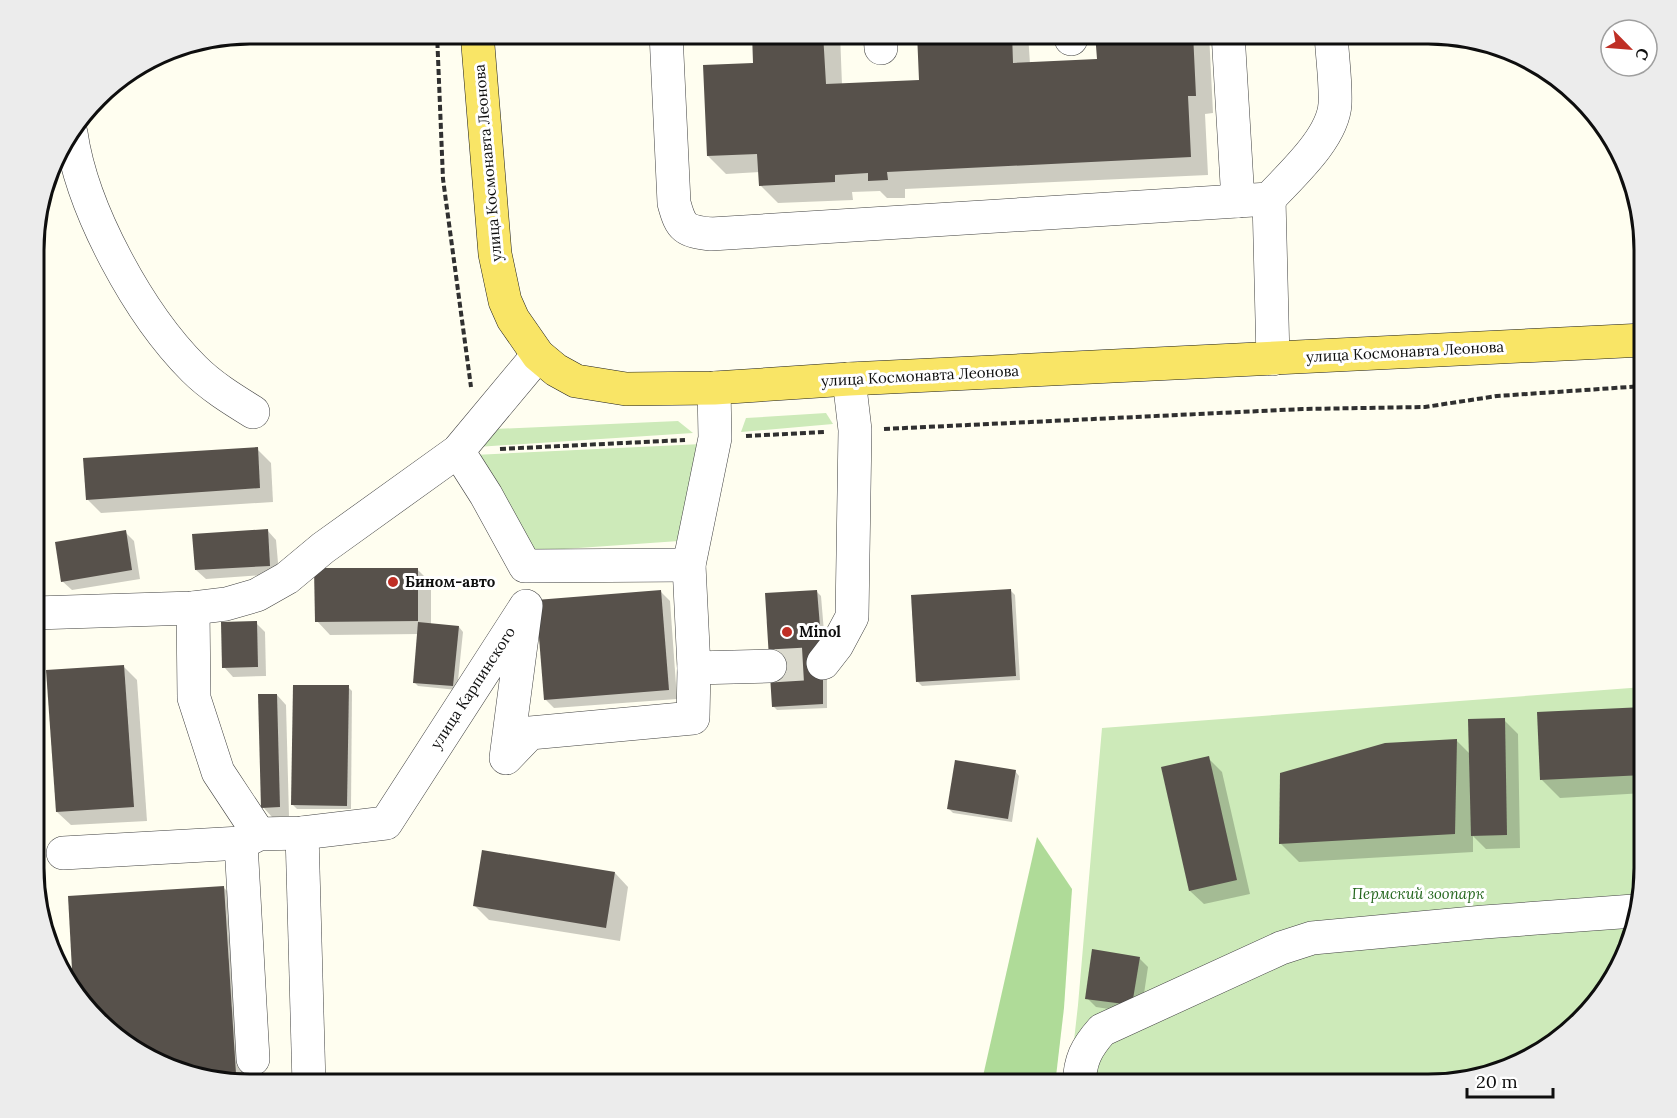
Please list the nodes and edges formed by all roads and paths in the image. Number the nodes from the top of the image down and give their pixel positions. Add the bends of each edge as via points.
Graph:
1 (437, 44) edge
2 (478, 44) edge
3 (667, 44) edge
4 (1230, 44) edge
5 (1332, 44) edge
6 (73, 143) edge
7 (1253, 200) junction
8 (1633, 341) edge
9 (538, 355) junction
10 (1273, 359) junction
11 (849, 379) junction
12 (1633, 387) edge
13 (714, 388) junction
14 (253, 412) dead end
15 (855, 430) junction
16 (715, 438) junction
17 (466, 440) junction
18 (689, 565) junction
19 (525, 566) junction
20 (526, 606) junction
21 (193, 608) junction
22 (44, 613) edge
23 (823, 663) dead end
24 (770, 666) tunnel mouth
25 (694, 668) junction
26 (302, 832) junction
27 (250, 838) junction
28 (63, 853) dead end
29 (1629, 911) edge
30 (253, 1059) dead end
31 (309, 1074) edge
32 (1079, 1074) edge

1 - 17 path via 443,178
2 - 9 main road, улица Космонавта Леонова via 499,274 513,319
3 - 7 lane via 674,203 679,222 692,232
4 - 7 lane
5 - 7 lane via 1333,117 1294,172
6 - 14 lane via 96,219 147,313 194,369
7 - 10 lane
8 - 10 main road, улица Космонавта Леонова
9 - 13 main road, улица Космонавта Леонова via 576,381 626,389
9 - 17 lane
10 - 11 main road, улица Космонавта Леонова
11 - 13 main road, улица Космонавта Леонова
11 - 15 lane
12 - 15 path via 1497,396 1425,407
13 - 16 lane
15 - 16 path
15 - 23 lane via 852,617
16 - 17 path
16 - 18 lane
17 - 19 lane via 486,495
17 - 21 lane via 277,584 226,604
18 - 19 lane
18 - 25 lane
19 - 20 lane
20 - 25 lane via 530,733 693,718
20 - 26 lane, улица Карпинского via 386,823
21 - 22 lane
21 - 27 lane via 194,698 218,772
24 - 25 lane
26 - 27 lane
26 - 31 lane
27 - 28 lane
27 - 30 lane
29 - 32 lane via 1312,938 1281,948 1102,1030 1087,1047

